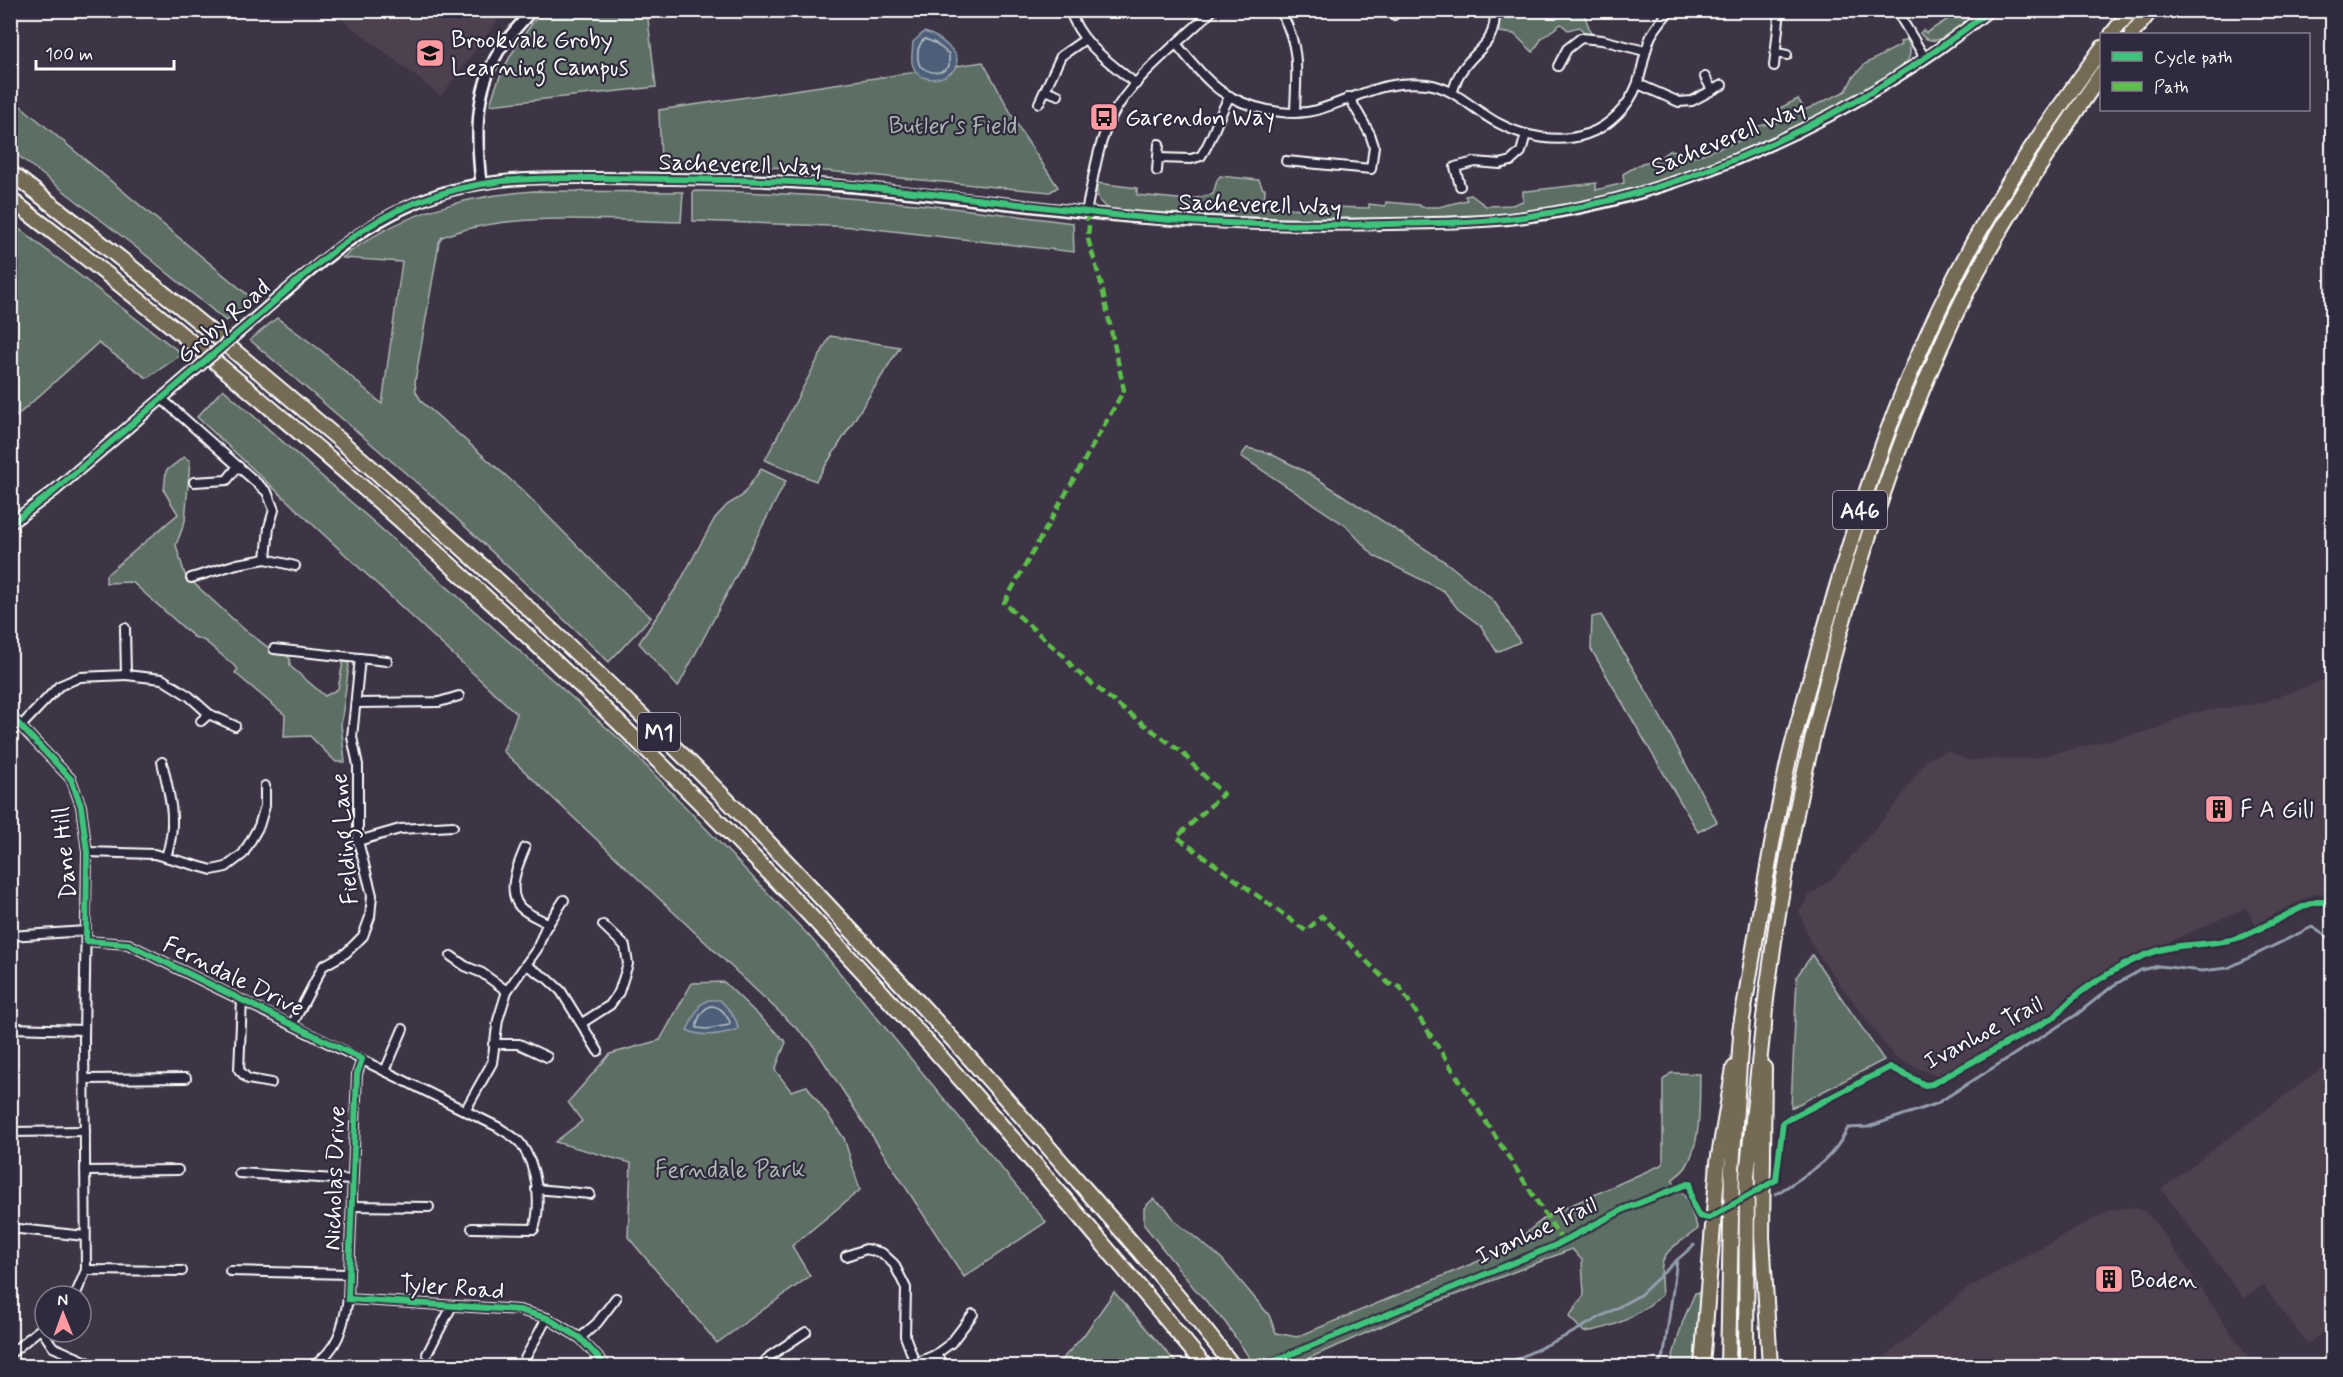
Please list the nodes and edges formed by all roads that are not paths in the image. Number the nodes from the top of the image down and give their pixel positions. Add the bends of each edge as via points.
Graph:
1 (532, 10) edge
2 (1071, 10) edge
3 (1213, 10) edge
4 (1495, 10) edge
5 (1670, 10) edge
6 (1780, 10) edge
7 (1896, 10) edge
8 (1990, 10) edge
9 (2131, 10) edge
10 (2151, 10) edge
11 (1283, 16) dead end
12 (2113, 33) edge
13 (2133, 33) edge
14 (1304, 38) dead end
15 (1294, 39) junction
16 (1084, 40) junction
17 (1177, 45) junction
18 (1645, 51) junction
19 (2100, 51) edge
20 (1776, 53) junction
21 (1787, 55) dead end
22 (1925, 58) junction
23 (1558, 66) dead end
24 (1774, 66) dead end
25 (2100, 76) edge
26 (1706, 78) dead end
27 (1136, 84) junction
28 (1638, 84) junction
29 (1722, 85) dead end
30 (1045, 90) junction
31 (1712, 90) junction
32 (1452, 92) junction
33 (1058, 95) dead end
34 (1230, 96) junction
35 (1349, 98) junction
36 (1039, 103) dead end
37 (1294, 112) junction
38 (1526, 134) junction
39 (1159, 144) dead end
40 (1158, 158) junction
41 (1286, 162) dead end
42 (1157, 171) dead end
43 (10, 172) edge
44 (481, 183) junction
45 (1460, 186) dead end
46 (10, 199) edge
47 (1086, 212) junction
48 (162, 399) junction
49 (238, 466) junction
50 (194, 482) dead end
51 (10, 524) edge
52 (267, 559) junction
53 (295, 566) dead end
54 (191, 578) dead end
55 (125, 628) dead end
56 (274, 649) dead end
57 (360, 658) junction
58 (387, 660) dead end
59 (126, 675) junction
60 (459, 696) dead end
61 (357, 703) junction
62 (209, 714) junction
63 (10, 715) edge
64 (201, 721) dead end
65 (21, 726) junction
66 (235, 726) dead end
67 (162, 762) dead end
68 (265, 786) dead end
69 (453, 826) dead end
70 (358, 841) junction
71 (525, 848) dead end
72 (87, 852) junction
73 (166, 857) junction
74 (564, 900) dead end
75 (549, 924) junction
76 (603, 925) dead end
77 (86, 931) junction
78 (10, 936) edge
79 (86, 941) junction
80 (451, 956) dead end
81 (526, 965) junction
82 (507, 991) junction
83 (242, 1000) junction
84 (1764, 1017) junction
85 (1742, 1020) junction
86 (582, 1023) junction
87 (292, 1025) junction
88 (10, 1028) edge
89 (403, 1029) dead end
90 (84, 1030) junction
91 (493, 1044) junction
92 (598, 1051) dead end
93 (547, 1057) dead end
94 (362, 1059) junction
95 (385, 1071) junction
96 (186, 1078) dead end
97 (85, 1079) junction
98 (271, 1083) dead end
99 (465, 1111) junction
100 (85, 1131) junction
101 (10, 1132) edge
102 (178, 1170) dead end
103 (86, 1171) junction
104 (239, 1173) dead end
105 (351, 1179) junction
106 (536, 1189) junction
107 (590, 1194) dead end
108 (352, 1206) junction
109 (429, 1207) dead end
110 (10, 1227) edge
111 (472, 1228) dead end
112 (85, 1236) junction
113 (846, 1256) dead end
114 (86, 1270) junction
115 (182, 1271) dead end
116 (230, 1271) dead end
117 (348, 1274) junction
118 (80, 1284) edge
119 (348, 1299) junction
120 (616, 1299) dead end
121 (452, 1306) junction
122 (972, 1314) dead end
123 (547, 1318) junction
124 (806, 1332) dead end
125 (33, 1335) edge
126 (580, 1338) junction
127 (52, 1344) edge
128 (10, 1354) edge
129 (427, 1354) dead end
130 (935, 1355) junction
131 (2332, 1361) edge
132 (912, 1365) edge
133 (96, 1366) edge
134 (314, 1366) edge
135 (521, 1366) edge
136 (606, 1366) edge
137 (761, 1366) edge
138 (945, 1366) edge
139 (1205, 1366) edge
140 (1233, 1366) edge
141 (1702, 1366) edge
142 (1728, 1366) edge
143 (1746, 1366) edge
144 (1770, 1366) edge
145 (2327, 1366) edge

1 - 44 street via 499,51 484,84 476,134
2 - 16 street
3 - 17 street
4 - 32 street via 1492,34 1460,74
5 - 18 street
6 - 20 street
7 - 22 street
8 - 22 street, Sacheverell Way
9 - 12 highway
10 - 13 highway
11 - 15 street
14 - 15 street
15 - 37 street
16 - 27 street
16 - 30 street via 1061,57
17 - 27 street
17 - 34 street via 1220,91
18 - 23 street via 1581,38 1567,49
18 - 28 street
19 - 85 highway, A46 via 2032,145 1954,279 1888,431 1843,566 1790,758
20 - 21 street
20 - 24 street
22 - 47 street, Sacheverell Way via 1842,109 1748,153 1645,190 1557,211 1453,223 1300,225
25 - 84 highway, A46 via 2047,153 1976,274 1902,439 1843,620 1810,747 1778,912
26 - 31 street
27 - 47 street via 1112,117
28 - 31 street via 1679,102 1692,101
28 - 38 street via 1618,114 1587,134 1560,139
29 - 31 street
30 - 33 street
30 - 36 street
32 - 35 street via 1405,83 1389,84
32 - 38 street via 1497,123
34 - 37 street via 1253,105
34 - 40 street via 1201,156
35 - 37 street via 1316,110
35 - 41 street via 1374,146 1371,168
38 - 45 street via 1521,152 1511,161 1455,166
39 - 40 street
40 - 42 street
43 - 140 highway, M1 via 193,317 363,460 479,562 662,735 785,859 987,1076 1185,1303
44 - 47 street, Sacheverell Way via 532,177 797,183
44 - 48 street, Groby Road, bridge via 411,204 361,231 309,270
46 - 139 highway, M1 via 375,497 531,639 681,784 804,909 971,1090
48 - 49 street
48 - 51 street, Groby Road
49 - 50 street via 227,480
49 - 52 street via 267,492 274,510
52 - 53 street
52 - 54 street
55 - 59 street
56 - 57 street
57 - 58 street
57 - 61 street, Fielding Lane
59 - 62 street via 162,679
59 - 65 street via 80,677 59,686
60 - 61 street via 439,702
61 - 70 street, Fielding Lane via 352,737 358,765
62 - 64 street
62 - 66 street
63 - 65 street, Dane Hill
65 - 72 street, Dane Hill via 71,779 81,806
67 - 73 street via 172,809 173,837
68 - 73 street via 259,826 243,854 226,867 212,870
69 - 70 street via 400,830
70 - 87 street, Fielding Lane via 372,895 370,917 363,936 346,953 323,966
71 - 75 street via 514,876 518,903
72 - 73 street
72 - 77 street, Dane Hill
74 - 75 street
75 - 81 street
76 - 86 street via 625,946 628,964 619,992 610,1005
77 - 78 street
77 - 79 street, Dane Hill
79 - 83 street, Ferndale Drive via 128,944
79 - 90 street, Dane Hill
80 - 82 street
81 - 82 street
81 - 86 street via 561,991
82 - 91 street
83 - 87 street, Ferndale Drive
83 - 98 street via 239,1070 248,1079
84 - 143 highway via 1748,1176
84 - 144 highway via 1762,1236
85 - 141 highway via 1718,1162
85 - 142 highway via 1732,1169
86 - 92 street
87 - 94 street, Ferndale Drive
88 - 90 street
89 - 95 street
90 - 97 street, Dane Hill
91 - 93 street via 519,1044
91 - 99 street via 492,1063
94 - 95 street, Ferndale Drive
94 - 105 street, Nicholas Drive via 357,1074
95 - 99 street, Ferndale Drive
96 - 97 street
97 - 100 street, Dane Hill
99 - 106 street, Ferndale Drive via 520,1142 534,1170
100 - 101 street
100 - 103 street, Dane Hill
102 - 103 street
103 - 112 street, Dane Hill
104 - 105 street
105 - 108 street, Nicholas Drive
106 - 107 street
106 - 111 street, Ferndale Drive via 534,1229
108 - 109 street
108 - 117 street, Nicholas Drive
110 - 112 street
112 - 114 street, Dane Hill
113 - 132 street via 866,1249 882,1253 894,1264 906,1288 905,1336
114 - 115 street
114 - 118 street, Dane Hill
116 - 117 street
117 - 119 street, Nicholas Drive
119 - 121 street, Tyler Road
119 - 134 street, Nicholas Drive via 342,1332 324,1359
120 - 126 street
121 - 123 street, Tyler Road via 519,1310
121 - 129 street
122 - 130 street via 951,1343
123 - 126 street, Tyler Road
123 - 135 street
124 - 137 street
125 - 128 street
126 - 136 street, Tyler Road
127 - 133 street
130 - 132 street
130 - 138 street
131 - 145 street

